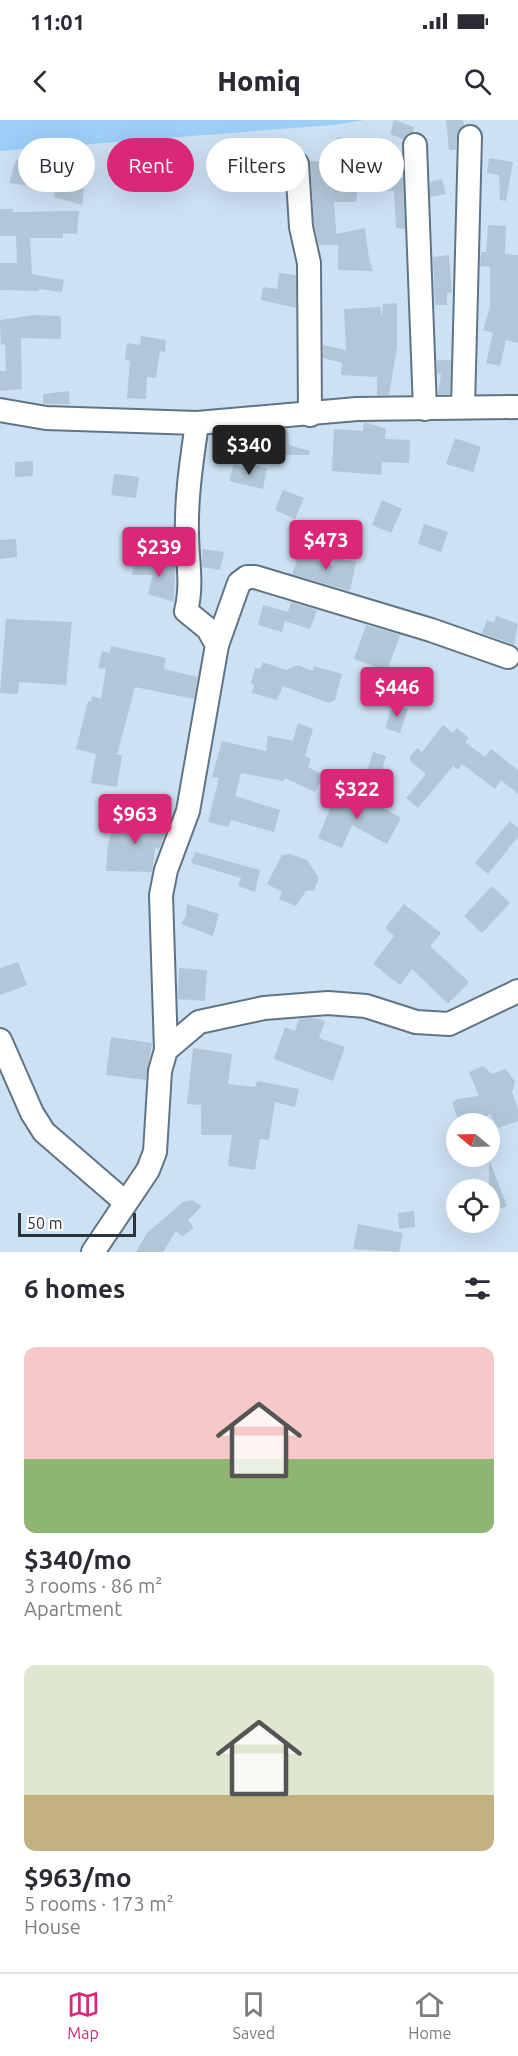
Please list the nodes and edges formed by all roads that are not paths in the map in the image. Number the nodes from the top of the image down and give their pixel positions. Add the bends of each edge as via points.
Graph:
1 (470, 137) dead end
2 (415, 145) dead end
3 (299, 192) edge
4 (463, 407) junction
5 (518, 407) edge
6 (425, 409) junction
7 (0, 410) edge
8 (310, 415) junction
9 (197, 423) junction
10 (218, 645) junction
11 (508, 657) dead end
12 (518, 991) edge
13 (0, 1040) edge
14 (166, 1050) junction
15 (125, 1202) junction
16 (93, 1252) edge

1 - 4 street
2 - 6 street
3 - 8 street via 309,263
4 - 5 street
4 - 6 street
6 - 8 street via 357,409
7 - 9 street via 46,418
8 - 9 street
9 - 10 street via 186,534 190,561 186,611 208,629
10 - 11 street via 239,583 255,577
10 - 14 street via 188,811 161,895
12 - 14 street via 449,1023 416,1022 366,1006 328,1003 264,1008 199,1022
13 - 15 street via 44,1132
14 - 15 street via 160,1071 155,1152 148,1170
15 - 16 street

